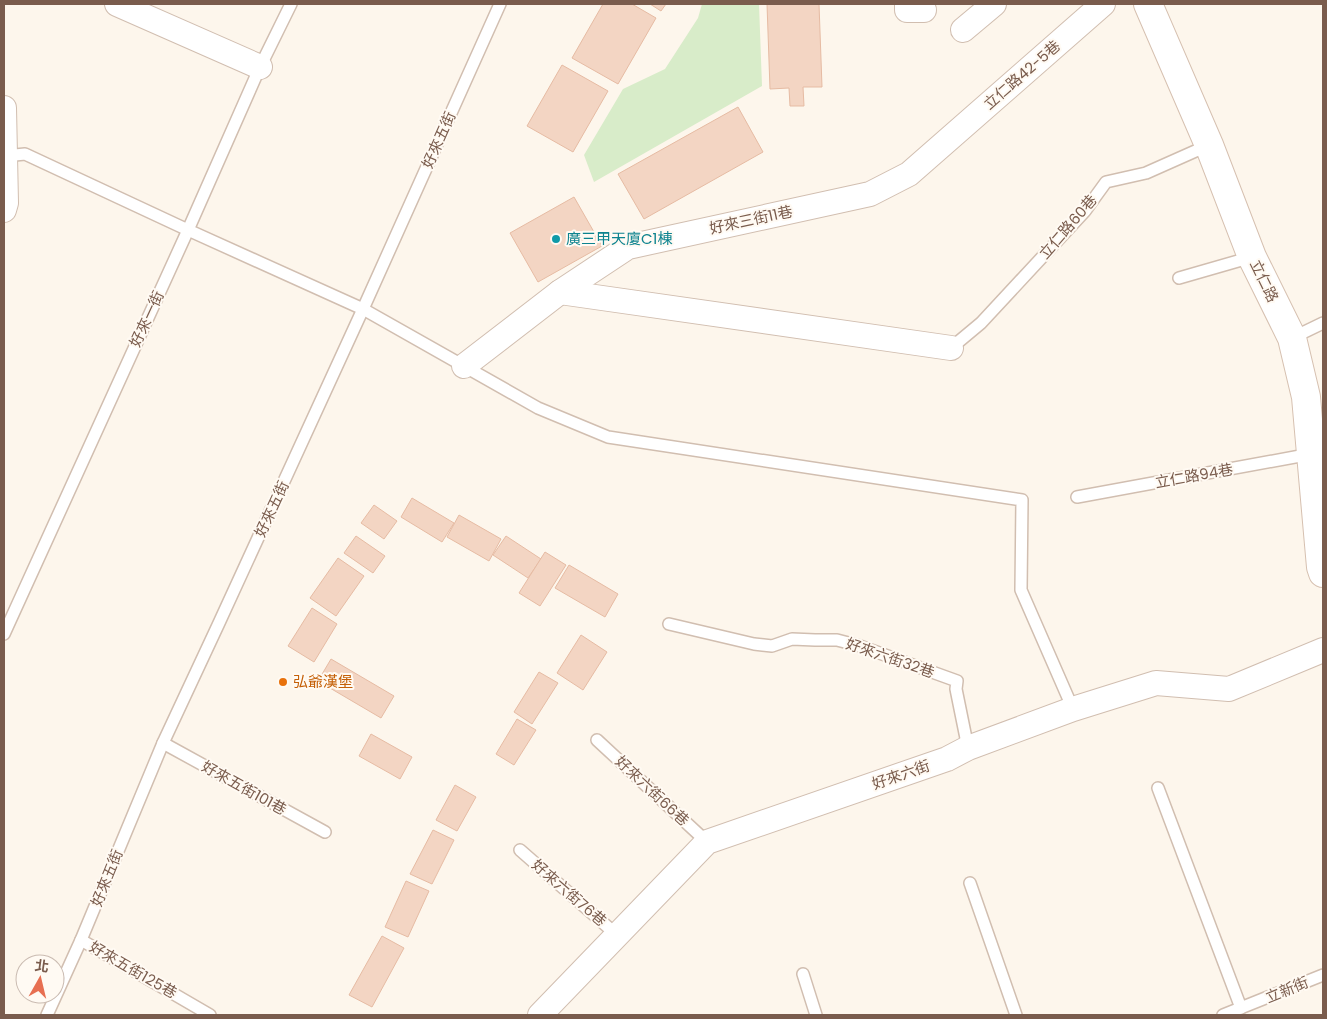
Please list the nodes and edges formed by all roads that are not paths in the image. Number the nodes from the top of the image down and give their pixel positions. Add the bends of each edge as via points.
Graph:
1 (117, 4) edge
2 (291, 4) edge
3 (500, 4) edge
4 (994, 4) edge
5 (1103, 4) edge
6 (1148, 4) edge
7 (963, 30) dead end
8 (260, 68) junction
9 (4, 108) edge
10 (1210, 145) junction
11 (940, 146) joint
12 (4, 156) edge
13 (4, 210) edge
14 (188, 230) junction
15 (1252, 257) junction
16 (1179, 278) dead end
17 (560, 292) junction
18 (363, 309) junction
19 (1323, 323) edge
20 (1292, 338) junction
21 (951, 348) joint
22 (464, 366) junction
23 (1311, 454) junction
24 (1077, 497) dead end
25 (1323, 573) edge
26 (669, 624) dead end
27 (4, 634) edge
28 (1323, 650) edge
29 (1073, 709) junction
30 (597, 740) dead end
31 (163, 743) junction
32 (968, 748) junction
33 (1158, 788) dead end
34 (325, 832) dead end
35 (707, 842) junction
36 (520, 850) dead end
37 (970, 883) dead end
38 (618, 936) junction
39 (81, 940) junction
40 (803, 974) dead end
41 (1323, 975) edge
42 (1241, 1008) junction
43 (47, 1015) edge
44 (210, 1015) edge
45 (540, 1015) edge
46 (815, 1015) edge
47 (1016, 1015) edge
48 (1223, 1015) edge

1 - 8 street
2 - 8 lane, 好來一街
3 - 18 lane, 好來五街
4 - 7 street
5 - 11 street, 立仁路42-5巷
6 - 10 street, 立仁路
8 - 14 lane, 好來一街
9 - 12 street
10 - 15 street, 立仁路
10 - 21 lane, 立仁路60巷 via 1146,173 1106,182 1085,211 981,323
11 - 17 street, 好來三街11巷 via 909,174 870,194 628,247
12 - 13 street
12 - 14 lane via 26,154
14 - 18 lane
14 - 27 lane, 好來一街
15 - 16 lane
15 - 20 street, 立仁路
17 - 21 street
17 - 22 street, 好來三街11巷
18 - 22 lane
18 - 31 lane, 好來五街
19 - 20 lane
20 - 23 street, 立仁路 via 1306,397
22 - 29 lane via 538,408 608,437 1022,500 1021,590
23 - 24 lane, 立仁路94巷
23 - 25 street, 立仁路
26 - 32 lane, 好來六街32巷 via 772,646 792,639 837,640 956,681
28 - 29 street, 好來六街 via 1229,689 1156,683
29 - 32 street, 好來六街
30 - 35 lane, 好來六街66巷
31 - 34 lane, 好來五街101巷
31 - 39 lane, 好來五街
32 - 35 street, 好來六街 via 947,759
33 - 42 lane
35 - 38 street, 好來六街
36 - 38 lane, 好來六街76巷
37 - 47 lane
38 - 45 street, 好來六街
39 - 43 lane, 好來五街
39 - 44 lane, 好來五街125巷
40 - 46 lane
41 - 42 lane, 立新街
42 - 48 lane, 立新街

